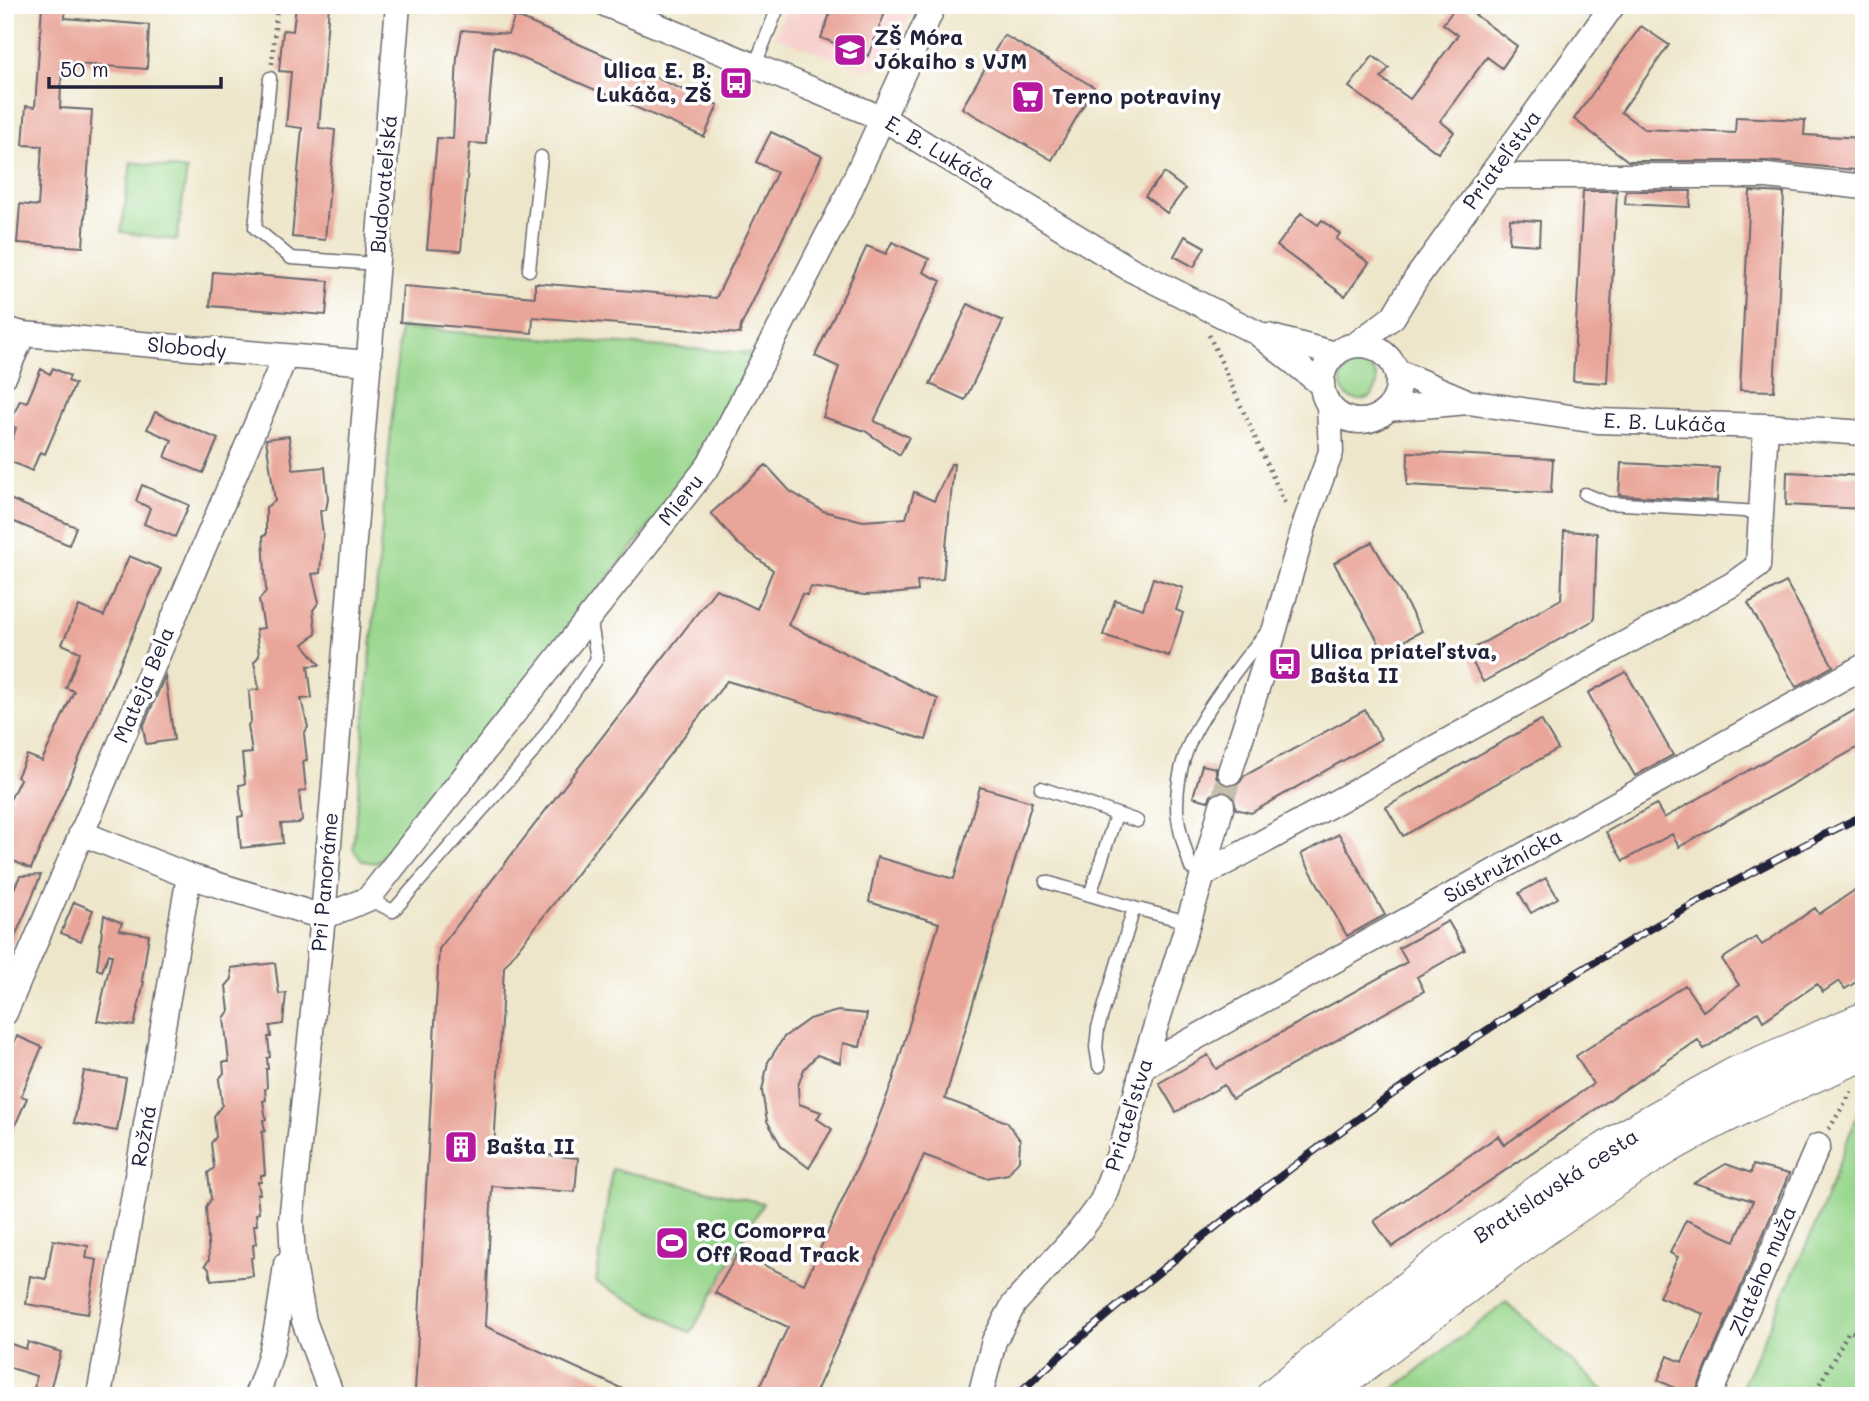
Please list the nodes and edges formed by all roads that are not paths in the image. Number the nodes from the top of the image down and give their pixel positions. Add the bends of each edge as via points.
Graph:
1 (398, 5) edge
2 (607, 5) edge
3 (779, 5) edge
4 (934, 5) edge
5 (1614, 5) edge
6 (755, 65) junction
7 (270, 78) road end
8 (884, 119) junction
9 (541, 157) dead end
10 (1490, 176) junction
11 (1864, 187) edge
12 (377, 264) junction
13 (530, 270) dead end
14 (1393, 317) junction
15 (14, 332) edge
16 (1257, 333) junction
17 (1346, 349) junction
18 (285, 356) junction
19 (369, 362) junction
20 (1395, 368) junction
21 (5, 375) edge
22 (1326, 395) junction
23 (1468, 402) junction
24 (1378, 414) junction
25 (1766, 426) junction
26 (1864, 433) edge
27 (1331, 452) junction
28 (1585, 494) dead end
29 (1761, 512) junction
30 (590, 617) junction
31 (1277, 621) junction
32 (1864, 666) edge
33 (1230, 772) tunnel mouth
34 (1041, 788) dead end
35 (1222, 804) tunnel mouth
36 (1116, 814) junction
37 (1137, 821) dead end
38 (81, 832) junction
39 (1203, 874) junction
40 (189, 876) junction
41 (1046, 882) dead end
42 (1090, 895) junction
43 (368, 899) junction
44 (1134, 908) junction
45 (323, 917) junction
46 (1188, 922) junction
47 (5, 1013) edge
48 (1864, 1021) edge
49 (1099, 1066) dead end
50 (1861, 1066) edge
51 (1143, 1067) junction
52 (1818, 1146) road end
53 (291, 1221) junction
54 (99, 1396) edge
55 (256, 1396) edge
56 (332, 1396) edge
57 (980, 1396) edge
58 (1275, 1396) edge
59 (1320, 1396) edge
60 (1709, 1396) edge

1 - 12 street, Budovateľská
2 - 6 street, E. B. Lukáča
3 - 6 lane
4 - 8 street, Mieru
5 - 10 street, Priateľstva
6 - 8 street, E. B. Lukáča
7 - 12 lane via 255,228 290,258
8 - 16 street, E. B. Lukáča via 1130,269
8 - 30 street, Mieru via 709,464
9 - 13 lane
10 - 11 street via 1767,176
10 - 14 street, Priateľstva
12 - 19 street, Budovateľská
14 - 17 street, Priateľstva
14 - 20 street
15 - 18 street, Slobody
15 - 21 street
16 - 17 street, E. B. Lukáča
16 - 22 street, E. B. Lukáča
17 - 20 street via 1374,348
17 - 22 street via 1326,368
18 - 19 street, Slobody
18 - 38 street, Mateja Bela
19 - 45 street, Pri Panoráme
20 - 23 street, E. B. Lukáča
20 - 24 street via 1397,393
22 - 24 street via 1339,415 1348,419
22 - 27 street
23 - 24 street, E. B. Lukáča
23 - 25 street, E. B. Lukáča via 1597,421
24 - 27 street
25 - 26 street, E. B. Lukáča
25 - 29 street
27 - 31 street
28 - 29 lane via 1606,503
29 - 39 street via 1758,566 1733,584
30 - 43 street, Mieru
30 - 43 lane via 597,659 534,751 393,911
31 - 33 street
31 - 39 lane via 1212,706 1182,763 1177,806 1181,836 1191,868
32 - 51 street, Sústružnícka
34 - 36 lane
35 - 39 street, Priateľstva
36 - 37 lane
36 - 42 lane
38 - 40 street
38 - 47 street, Mateja Bela
39 - 46 street, Priateľstva
40 - 45 street
40 - 54 street, Rožná
41 - 42 lane
42 - 44 lane
43 - 45 street, Mieru
44 - 46 lane
44 - 49 lane via 1098,1028
45 - 53 street, Pri Panoráme
46 - 51 street, Priateľstva
48 - 58 main road, Bratislavská cesta via 1735,1076 1541,1192 1443,1262
50 - 59 main road, Bratislavská cesta via 1760,1096 1654,1154 1560,1217
51 - 57 street, Priateľstva via 1102,1201 1014,1304 994,1341
52 - 60 street, Zlatého muža
53 - 55 street via 276,1338
53 - 56 street, Pri Panoráme via 304,1321

